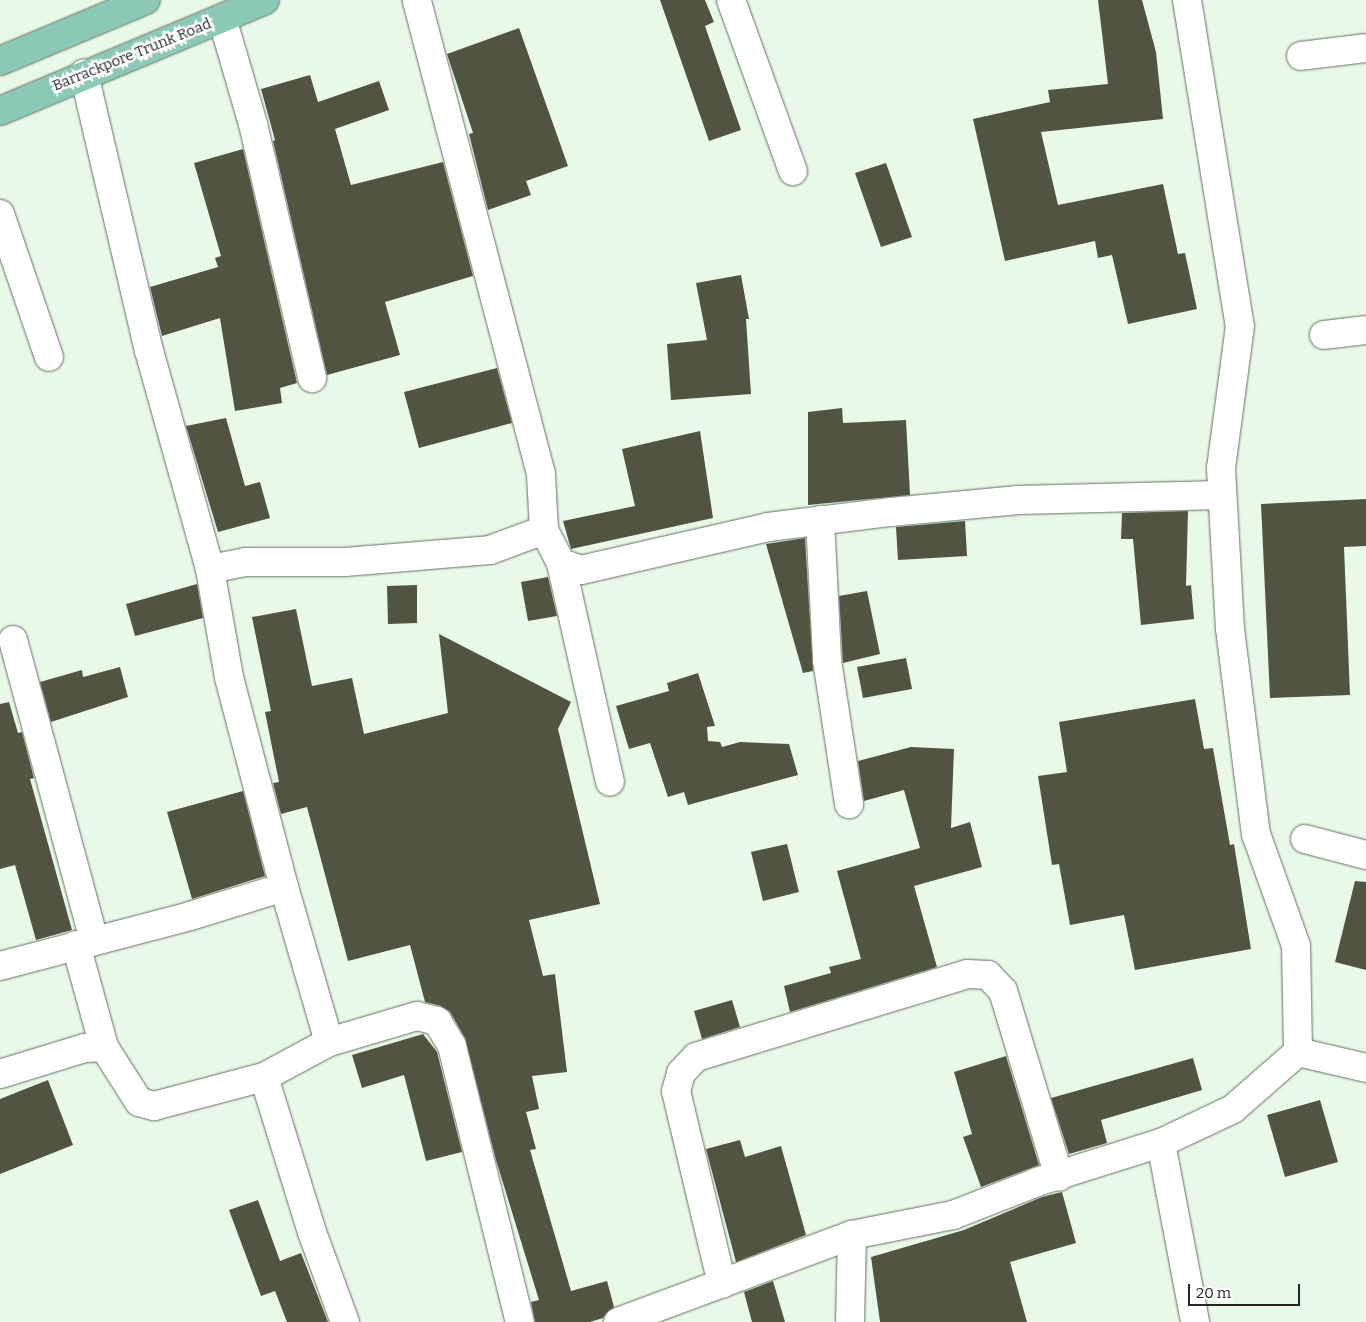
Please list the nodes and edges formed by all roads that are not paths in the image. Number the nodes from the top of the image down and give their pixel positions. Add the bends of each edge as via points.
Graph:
1 (146, 0) edge
2 (265, 0) edge
3 (417, 0) edge
4 (732, 0) edge
5 (1187, 0) edge
6 (222, 18) junction
7 (1366, 48) edge
8 (1301, 56) dead end
9 (0, 62) edge
10 (84, 74) junction
11 (0, 110) edge
12 (793, 171) dead end
13 (0, 214) edge
14 (1366, 330) edge
15 (1324, 335) dead end
16 (50, 357) dead end
17 (312, 378) dead end
18 (1222, 495) junction
19 (820, 520) junction
20 (544, 530) junction
21 (561, 563) junction
22 (210, 569) junction
23 (13, 640) dead end
24 (610, 782) dead end
25 (849, 804) dead end
26 (1305, 839) dead end
27 (1366, 855) edge
28 (284, 887) junction
29 (85, 943) junction
30 (0, 966) edge
31 (329, 1042) junction
32 (104, 1047) junction
33 (1298, 1052) junction
34 (1366, 1068) edge
35 (0, 1074) edge
36 (264, 1077) junction
37 (1161, 1144) junction
38 (1059, 1177) junction
39 (852, 1235) junction
40 (722, 1284) junction
41 (345, 1322) edge
42 (520, 1322) edge
43 (618, 1322) edge
44 (850, 1322) edge
45 (1195, 1322) edge

1 - 9 main road
2 - 6 main road, Barrackpore Trunk Road
3 - 20 street via 541,474
4 - 12 street
5 - 18 street via 1240,326 1220,468
6 - 10 main road, Barrackpore Trunk Road
6 - 17 street via 253,124
7 - 8 street
10 - 11 main road, Barrackpore Trunk Road
10 - 22 street via 149,351
13 - 16 street
14 - 15 street
18 - 19 street via 1018,500
18 - 33 street via 1230,629 1256,834 1296,946
19 - 21 street via 768,526 581,570
19 - 25 street via 827,660
20 - 21 street
20 - 22 street via 490,550 345,562 245,562
21 - 24 street
22 - 28 street via 229,677
23 - 29 street
26 - 27 street
28 - 29 street
28 - 31 street
29 - 30 street
29 - 32 street
31 - 36 street
31 - 42 street via 417,1016 437,1022 452,1046
32 - 35 street via 85,1048
32 - 36 street via 139,1102 154,1106
33 - 34 street
33 - 37 street via 1233,1108
36 - 41 street via 312,1232
37 - 38 street
37 - 45 street
38 - 39 street via 1037,1182 953,1215
38 - 40 street via 1003,991 988,975 967,974 696,1057 681,1073 676,1091
39 - 40 street
39 - 44 street
40 - 43 street

